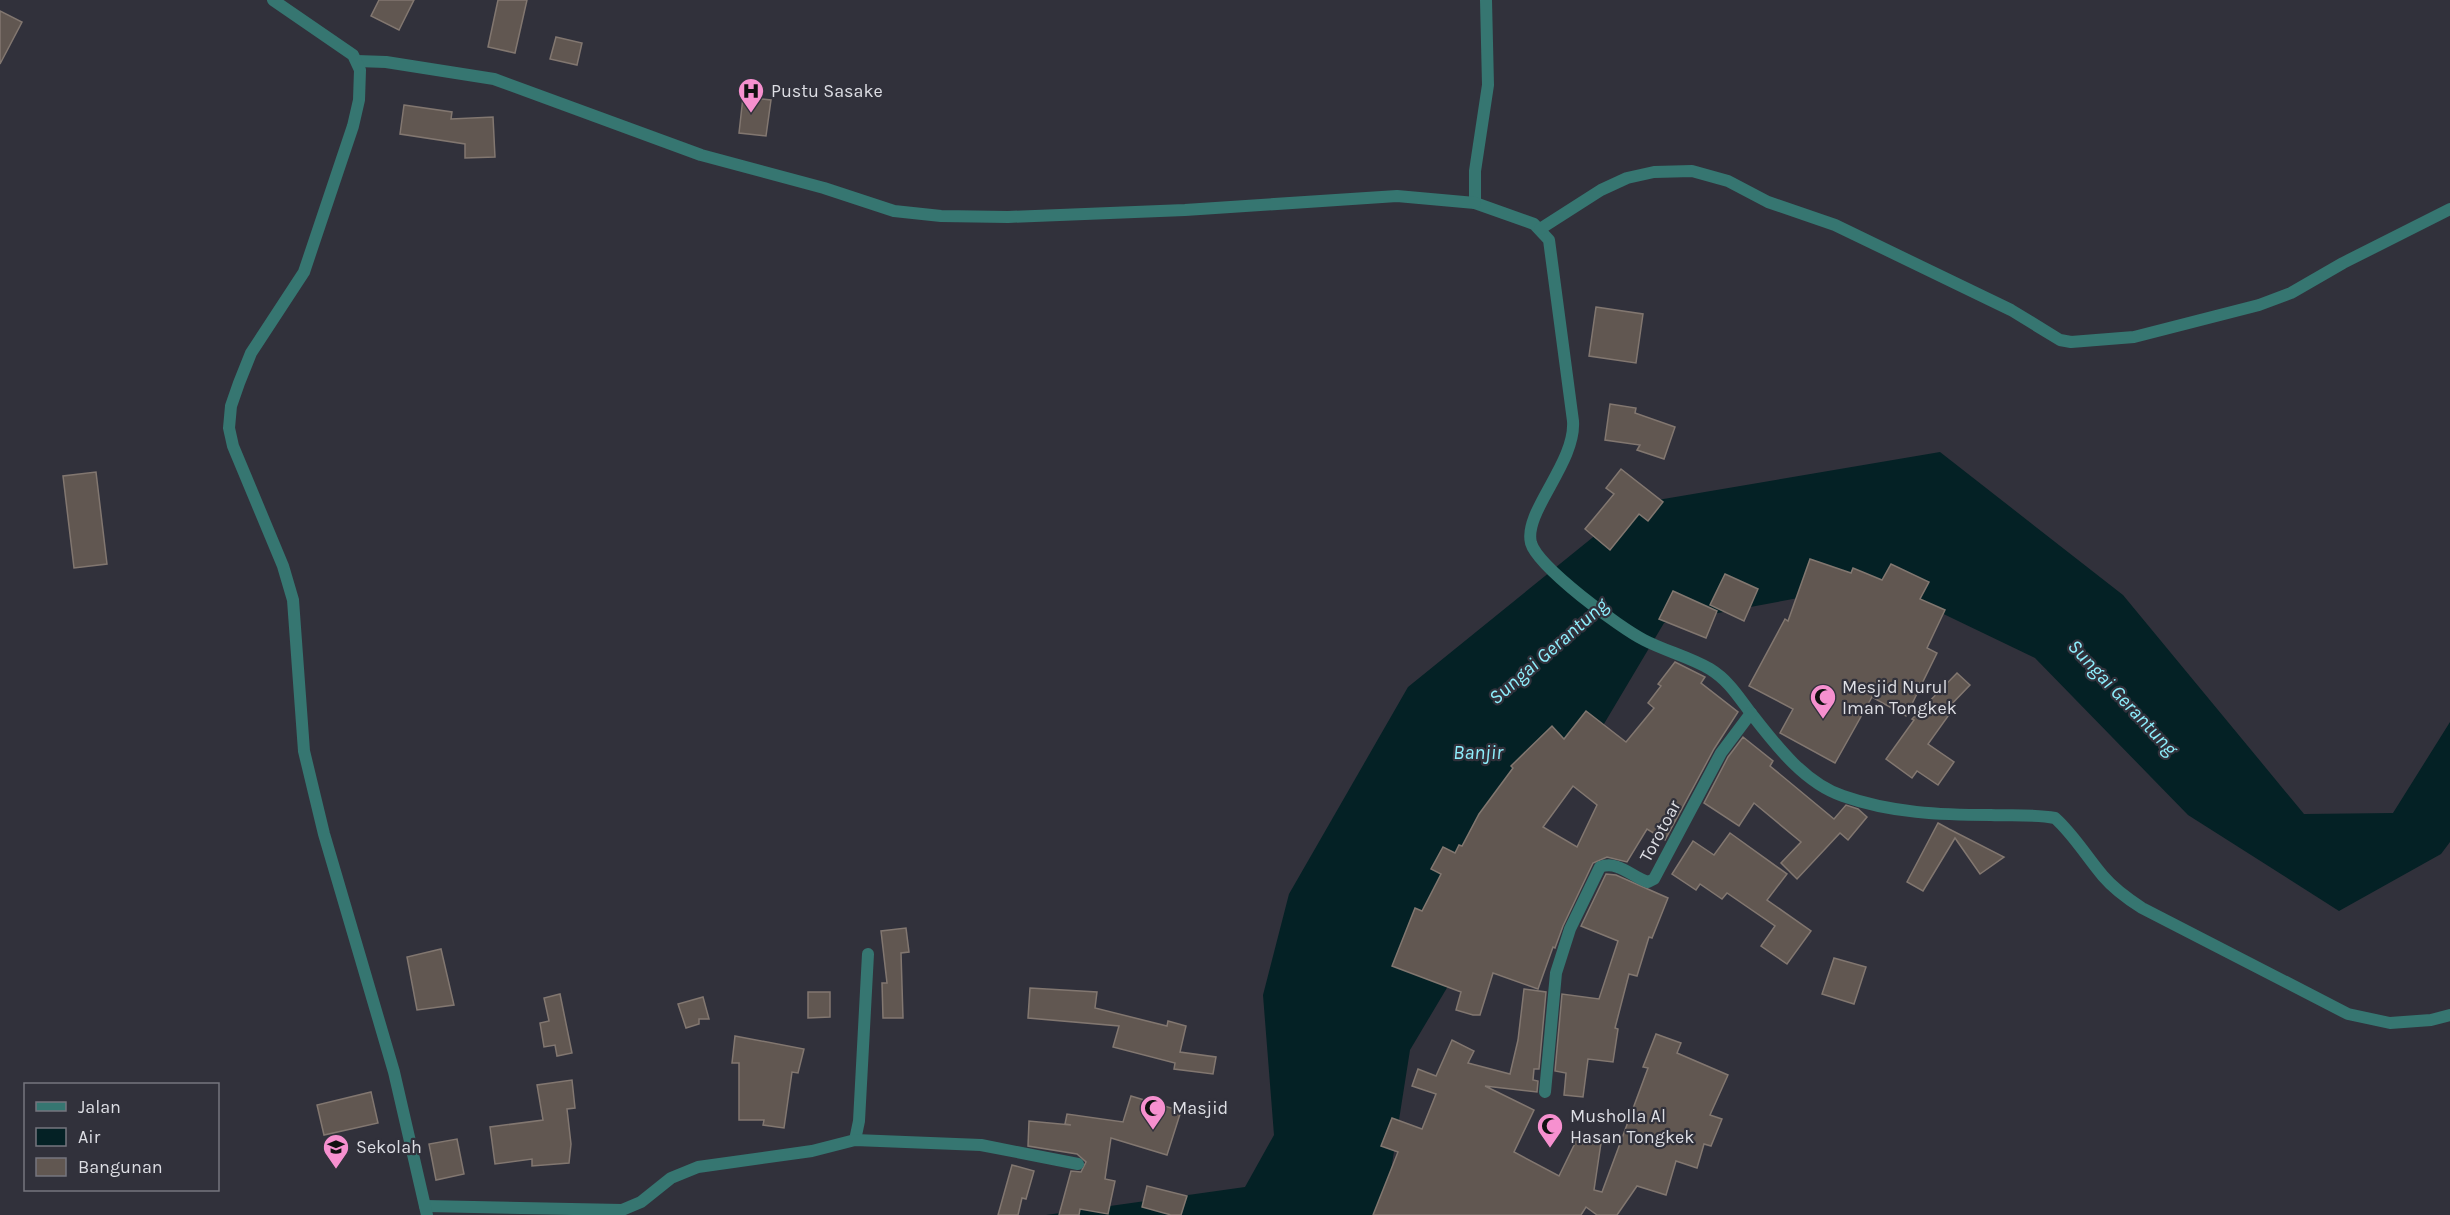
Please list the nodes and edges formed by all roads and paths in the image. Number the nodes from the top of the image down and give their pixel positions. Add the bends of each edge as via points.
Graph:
1 (273, 0) edge
2 (1485, 0) edge
3 (357, 61) junction
4 (1475, 203) junction
5 (2450, 209) edge
6 (1540, 230) junction
7 (1751, 713) junction
8 (868, 954) dead end
9 (2450, 1015) edge
10 (1545, 1092) dead end
11 (855, 1140) junction
12 (1078, 1164) dead end
13 (426, 1210) edge

1 - 3 street via 345,48
2 - 4 street via 1488,86 1475,171
3 - 4 street via 494,79 691,152 894,211 1008,217 1397,196
3 - 13 street via 359,100 353,126 304,272 251,353 231,406 229,428 293,600 304,751 324,834 394,1072
4 - 6 street via 1524,220
5 - 6 street via 2291,293 2259,305 2134,337 2071,342 2060,340 2011,310 1835,225 1692,171 1654,172 1627,178 1601,190
6 - 7 street via 1550,243 1574,430 1567,457 1530,532 1531,540 1542,561 1578,592 1642,639 1708,668 1727,681
7 - 9 street via 1795,764 1818,784 1841,796 1926,814 2055,818 2113,886 2142,908 2348,1014 2390,1023
7 - 10 street, Torotoar via 1721,753 1654,879 1648,882 1617,866 1600,867 1570,929 1556,973
8 - 11 street via 860,1121
11 - 12 street via 981,1144
11 - 13 street via 698,1167 671,1178 641,1202 622,1210

